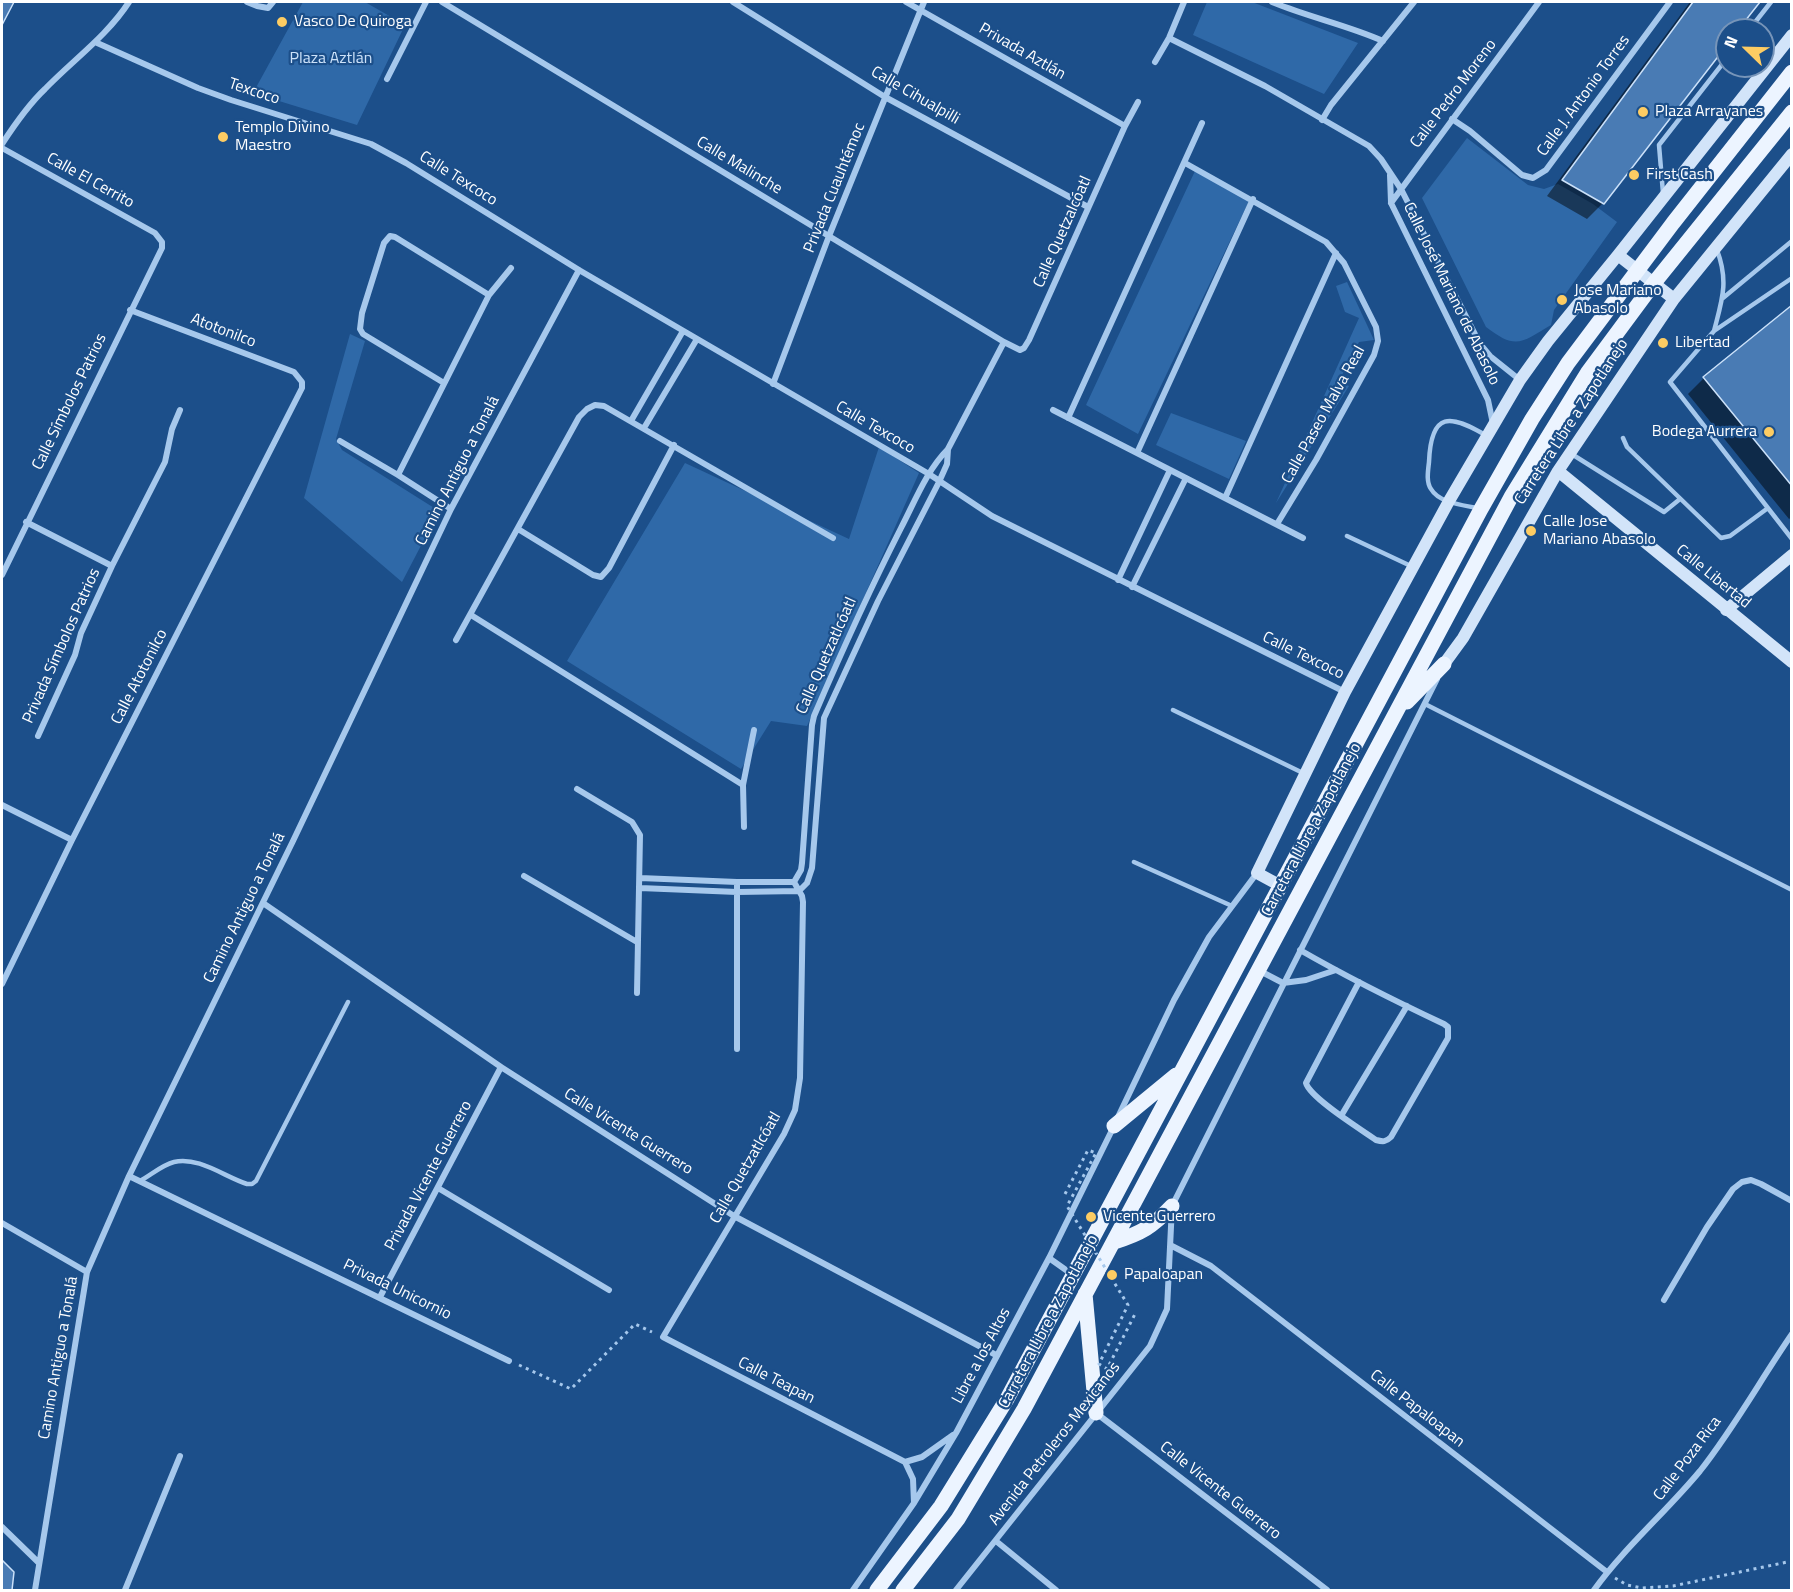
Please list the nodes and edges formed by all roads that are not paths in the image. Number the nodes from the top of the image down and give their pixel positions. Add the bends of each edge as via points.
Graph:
1 (129, 2) edge
2 (247, 2) edge
3 (273, 2) edge
4 (426, 2) edge
5 (442, 2) edge
6 (733, 2) edge
7 (906, 2) edge
8 (924, 2) edge
9 (1184, 2) edge
10 (1272, 2) edge
11 (1414, 2) edge
12 (1539, 2) edge
13 (1670, 2) edge
14 (1771, 2) edge
15 (920, 10) junction
16 (1758, 18) edge
17 (1791, 35) edge
18 (1169, 38) junction
19 (1383, 41) junction
20 (95, 42) junction
21 (1155, 62) dead end
22 (1791, 72) edge
23 (1715, 73) edge
24 (387, 79) dead end
25 (885, 97) junction
26 (1138, 102) dead end
27 (1791, 112) edge
28 (1452, 119) junction
29 (1322, 120) junction
30 (1202, 123) dead end
31 (1125, 126) junction
32 (2, 146) edge
33 (1791, 154) edge
34 (406, 163) joint
35 (1185, 163) junction
36 (1390, 174) junction
37 (1401, 189) junction
38 (1663, 198) junction
39 (1253, 199) junction
40 (1391, 203) junction
41 (1088, 207) junction
42 (829, 236) junction
43 (1791, 241) edge
44 (162, 242) joint
45 (1716, 248) junction
46 (1336, 253) junction
47 (1618, 255) junction
48 (511, 268) dead end
49 (579, 270) junction
50 (1637, 270) junction
51 (1791, 278) edge
52 (1654, 283) junction
53 (489, 295) junction
54 (1723, 298) junction
55 (1674, 299) junction
56 (130, 310) junction
57 (1714, 331) junction
58 (683, 332) junction
59 (697, 339) junction
60 (1004, 342) junction
61 (1024, 348) joint
62 (1520, 380) junction
63 (302, 382) joint
64 (444, 383) junction
65 (773, 384) junction
66 (180, 410) dead end
67 (1053, 410) dead end
68 (1068, 418) junction
69 (631, 421) junction
70 (1493, 424) junction
71 (644, 428) junction
72 (1487, 436) junction
73 (1623, 438) dead end
74 (340, 441) dead end
75 (674, 445) junction
76 (948, 449) junction
77 (1137, 453) junction
78 (1570, 453) junction
79 (1170, 470) junction
80 (1558, 471) junction
81 (929, 474) junction
82 (398, 475) junction
83 (1186, 478) junction
84 (939, 482) junction
85 (1225, 498) junction
86 (1680, 499) junction
87 (1449, 501) junction
88 (1768, 508) junction
89 (452, 509) junction
90 (1481, 509) junction
91 (26, 522) junction
92 (1277, 524) junction
93 (518, 530) junction
94 (1347, 536) dead end
95 (833, 538) dead end
96 (1303, 538) dead end
97 (1791, 538) edge
98 (1791, 555) edge
99 (112, 566) junction
100 (1413, 567) junction
101 (2, 575) edge
102 (1118, 580) junction
103 (1132, 587) junction
104 (1726, 610) junction
105 (471, 615) junction
106 (456, 640) dead end
107 (1791, 662) edge
108 (1444, 664) junction
109 (1345, 692) junction
110 (1425, 704) junction
111 (1173, 710) dead end
112 (1394, 715) junction
113 (754, 730) dead end
114 (38, 736) dead end
115 (1306, 774) junction
116 (744, 785) junction
117 (577, 789) dead end
118 (2, 805) edge
119 (744, 827) dead end
120 (72, 840) junction
121 (1134, 862) dead end
122 (1257, 873) junction
123 (524, 876) dead end
124 (640, 878) junction
125 (737, 882) junction
126 (794, 882) junction
127 (1281, 886) junction
128 (640, 888) junction
129 (799, 891) junction
130 (1791, 891) edge
131 (737, 892) junction
132 (263, 903) junction
133 (1232, 906) junction
134 (637, 942) junction
135 (1300, 950) junction
136 (1257, 970) junction
137 (1336, 970) junction
138 (1359, 982) junction
139 (1283, 983) junction
140 (2, 984) edge
141 (637, 993) dead end
142 (348, 1002) dead end
143 (1407, 1006) junction
144 (737, 1049) dead end
145 (501, 1067) junction
146 (1183, 1070) junction
147 (1341, 1116) junction
148 (1114, 1126) junction
149 (129, 1176) junction
150 (140, 1182) junction
151 (438, 1188) junction
152 (1791, 1201) edge
153 (1172, 1206) junction
154 (734, 1216) junction
155 (2, 1223) edge
156 (1113, 1242) junction
157 (1172, 1246) junction
158 (1049, 1258) junction
159 (87, 1272) junction
160 (1073, 1275) junction
161 (609, 1290) dead end
162 (1085, 1294) junction
163 (380, 1297) junction
164 (1664, 1300) dead end
165 (1791, 1334) edge
166 (663, 1337) joint
167 (996, 1355) junction
168 (509, 1360) road end
169 (1096, 1413) junction
170 (956, 1433) junction
171 (180, 1456) dead end
172 (905, 1462) junction
173 (914, 1503) junction
174 (2, 1527) edge
175 (996, 1541) junction
176 (39, 1563) junction
177 (1607, 1572) junction
178 (34, 1590) edge
179 (125, 1590) edge
180 (855, 1590) edge
181 (877, 1590) edge
182 (903, 1590) edge
183 (956, 1590) edge
184 (1056, 1590) edge
185 (1327, 1590) edge
186 (1594, 1590) edge

1 - 20 street
2 - 3 street via 268,8
4 - 24 street
5 - 42 street, Calle Malinche
6 - 25 street, Calle Cihualpilli
7 - 15 street, Privada Aztlán
8 - 15 street, Privada Cuauhtémoc
9 - 18 street
10 - 19 street
11 - 19 street
12 - 28 street, Calle Pedro Moreno
13 - 28 street, Calle J. Antonio Torres via 1540,175 1522,175
14 - 16 lane
15 - 25 street, Privada Cuauhtémoc
15 - 31 street, Privada Aztlán
17 - 38 street, Carretera Libre a Zapotlanejo
18 - 21 street
18 - 29 street, Calle José Mariano de Abasolo via 1265,86
19 - 29 street
20 - 32 street via 22,113
20 - 34 street, Texcoco via 198,88 371,144
22 - 50 main road, Carretera Libre a Zapotlanejo
23 - 38 lane via 1659,145
25 - 41 street, Calle Cihualpilli
25 - 42 street, Privada Cuauhtémoc
26 - 31 street, Calle Quetzalcóatl
27 - 52 main road, Carretera Libre a Zapotlanejo
28 - 37 street, Calle Pedro Moreno
29 - 36 street, Calle José Mariano de Abasolo via 1369,146
30 - 35 street
31 - 41 street, Calle Quetzalcóatl
32 - 44 street, Calle El Cerrito via 155,233
33 - 45 street, Carretera Libre a Zapotlanejo
34 - 49 street, Calle Texcoco
35 - 39 street, Calle Paseo Malva Real
35 - 68 street
36 - 37 street, Calle José Mariano de Abasolo
36 - 40 street, Calle José Mariano de Abasolo
37 - 40 street, Calle Pedro Moreno
37 - 62 street, Calle José Mariano de Abasolo via 1480,344
38 - 47 street, Carretera Libre a Zapotlanejo
39 - 46 street, Calle Paseo Malva Real via 1326,242
39 - 77 street
40 - 70 street, Calle José Mariano de Abasolo via 1488,400
41 - 61 street, Calle Quetzalcóatl
42 - 60 street, Calle Malinche
42 - 65 street, Privada Cuauhtémoc
43 - 54 lane
44 - 56 street, Calle Símbolos Patrios via 160,254
45 - 54 lane via 1723,267
45 - 55 street, Carretera Libre a Zapotlanejo
46 - 85 street
46 - 92 street, Calle Paseo Malva Real via 1376,327 1378,342 1316,460
47 - 50 street
47 - 62 street, Carretera Libre a Zapotlanejo
48 - 53 street
49 - 58 street, Calle Texcoco
49 - 89 street, Camino Antiguo a Tonalá
50 - 52 street
50 - 90 main road, Carretera Libre a Zapotlanejo via 1568,363
51 - 57 lane
52 - 55 street
52 - 112 main road, Carretera Libre a Zapotlanejo via 1588,372 1512,497
53 - 64 street
53 - 64 street via 395,237 390,236 384,243 360,329
54 - 57 lane
55 - 78 street, Carretera Libre a Zapotlanejo
56 - 63 street, Atotonilco via 294,372
56 - 91 street, Calle Símbolos Patrios
57 - 88 lane via 1670,382
58 - 59 street, Calle Texcoco
58 - 69 street
59 - 65 street, Calle Texcoco
59 - 71 street
60 - 61 street, Calle Malinche via 1016,349
60 - 76 street, Calle Quetzatlcóatl
62 - 70 street, Carretera Libre a Zapotlanejo
63 - 120 street, Calle Atotonilco via 300,394
64 - 82 street
65 - 81 street, Calle Texcoco
66 - 99 street, Privada Símbolos Patrios via 165,462
67 - 68 street
68 - 77 street
69 - 71 street
69 - 93 street via 604,406 587,409
70 - 72 street, Carretera Libre a Zapotlanejo
71 - 75 street
72 - 87 street, Carretera Libre a Zapotlanejo
72 - 87 lane via 1456,420 1448,420 1433,434 1428,481 1437,496
73 - 86 lane via 1627,447
74 - 82 street
75 - 93 street via 601,577
75 - 95 street
76 - 81 street, Calle Quetzatlcóatl
76 - 84 street, Calle Quetzatlcóatl
77 - 79 street
78 - 80 street, Carretera Libre a Zapotlanejo
78 - 86 lane via 1664,512
79 - 83 street
79 - 102 street
80 - 104 street, Calle Libertad
80 - 108 street, Carretera Libre a Zapotlanejo via 1463,638
81 - 84 street, Calle Texcoco
81 - 126 street, Calle Quetzatlcóatl via 814,716 802,863
82 - 89 street
83 - 85 street
83 - 103 street
84 - 102 street, Calle Texcoco via 992,516
84 - 129 street, Calle Quetzatlcóatl via 824,718 812,868 807,883
85 - 92 street
86 - 88 lane via 1721,538 1730,536
87 - 90 lane
87 - 100 street, Carretera Libre a Zapotlanejo
88 - 97 lane
89 - 132 street, Camino Antiguo a Tonalá
90 - 127 main road, Carretera Libre a Zapotlanejo
91 - 99 street, Privada Símbolos Patrios
91 - 101 street, Calle Símbolos Patrios
92 - 96 street
93 - 105 street
94 - 100 lane
98 - 104 street
99 - 114 street, Privada Símbolos Patrios
100 - 109 street, Carretera Libre a Zapotlanejo
102 - 103 street, Calle Texcoco
103 - 109 street, Calle Texcoco
104 - 107 street, Calle Libertad
105 - 106 street
105 - 116 street
108 - 110 street
108 - 112 main road
109 - 115 street, Carretera Libre a Zapotlanejo
110 - 130 lane
110 - 135 street
111 - 115 lane
112 - 136 main road, Carretera Libre a Zapotlanejo
113 - 116 street
115 - 122 street, Carretera Libre a Zapotlanejo
116 - 119 street
117 - 124 street via 637,828
118 - 120 street
120 - 140 street, Calle Atotonilco
121 - 133 lane
122 - 127 street, Carretera Libre a Zapotlanejo
122 - 133 street, Libre a los Altos
123 - 134 street
124 - 125 street
124 - 128 street
125 - 126 street
125 - 131 street
126 - 129 street, Calle Quetzatlcóatl
127 - 146 main road, Carretera Libre a Zapotlanejo
128 - 131 street
128 - 134 street
129 - 131 street
129 - 154 street, Calle Quetzatlcóatl via 803,902 800,1078 795,1110
131 - 144 street
132 - 145 street, Calle Vicente Guerrero
132 - 149 street, Camino Antiguo a Tonalá
133 - 148 street, Libre a los Altos via 1209,937 1174,1000
134 - 141 street
135 - 137 street
135 - 139 street
136 - 139 street
136 - 156 main road, Carretera Libre a Zapotlanejo
137 - 138 street
137 - 139 street
138 - 143 street
138 - 147 street via 1306,1083 1310,1092
139 - 153 street
142 - 150 lane via 256,1181 247,1184 206,1167 175,1162
143 - 147 street
143 - 147 street via 1444,1024 1449,1033 1391,1137 1387,1141 1376,1140
145 - 151 street, Privada Vicente Guerrero
145 - 154 street, Calle Vicente Guerrero
146 - 148 main road
146 - 160 main road, Carretera Libre a Zapotlanejo
148 - 158 street, Libre a los Altos
149 - 150 street, Privada Unicornio
149 - 159 street, Camino Antiguo a Tonalá
150 - 163 street, Privada Unicornio
151 - 161 street
151 - 163 street, Privada Vicente Guerrero
152 - 164 street via 1751,1180 1733,1189
153 - 156 main road via 1139,1234
153 - 157 street
154 - 166 street, Calle Quetzatlcóatl
154 - 167 street, Calle Vicente Guerrero
155 - 159 street
156 - 162 main road, Carretera Libre a Zapotlanejo
157 - 169 street, Avenida Petroleros Mexicanos via 1167,1309 1150,1346
157 - 177 street, Calle Papaloapan via 1211,1266
158 - 160 street
158 - 167 street, Libre a los Altos
159 - 176 street, Camino Antiguo a Tonalá
160 - 181 main road, Carretera Libre a Zapotlanejo via 1007,1399 941,1506
162 - 169 main road
162 - 182 main road, Carretera Libre a Zapotlanejo via 958,1519
163 - 168 street, Privada Unicornio
165 - 177 street, Calle Poza Rica via 1701,1469
166 - 172 street, Calle Teapan
167 - 170 street, Libre a los Altos
169 - 175 street, Avenida Petroleros Mexicanos
169 - 185 street, Calle Vicente Guerrero
170 - 172 street via 922,1457
170 - 173 street, Libre a los Altos
171 - 179 street
172 - 173 street via 913,1479
173 - 180 street, Libre a los Altos
174 - 176 street
175 - 183 street, Avenida Petroleros Mexicanos
175 - 184 street
176 - 178 street, Camino Antiguo a Tonalá
177 - 186 street, Calle Poza Rica

